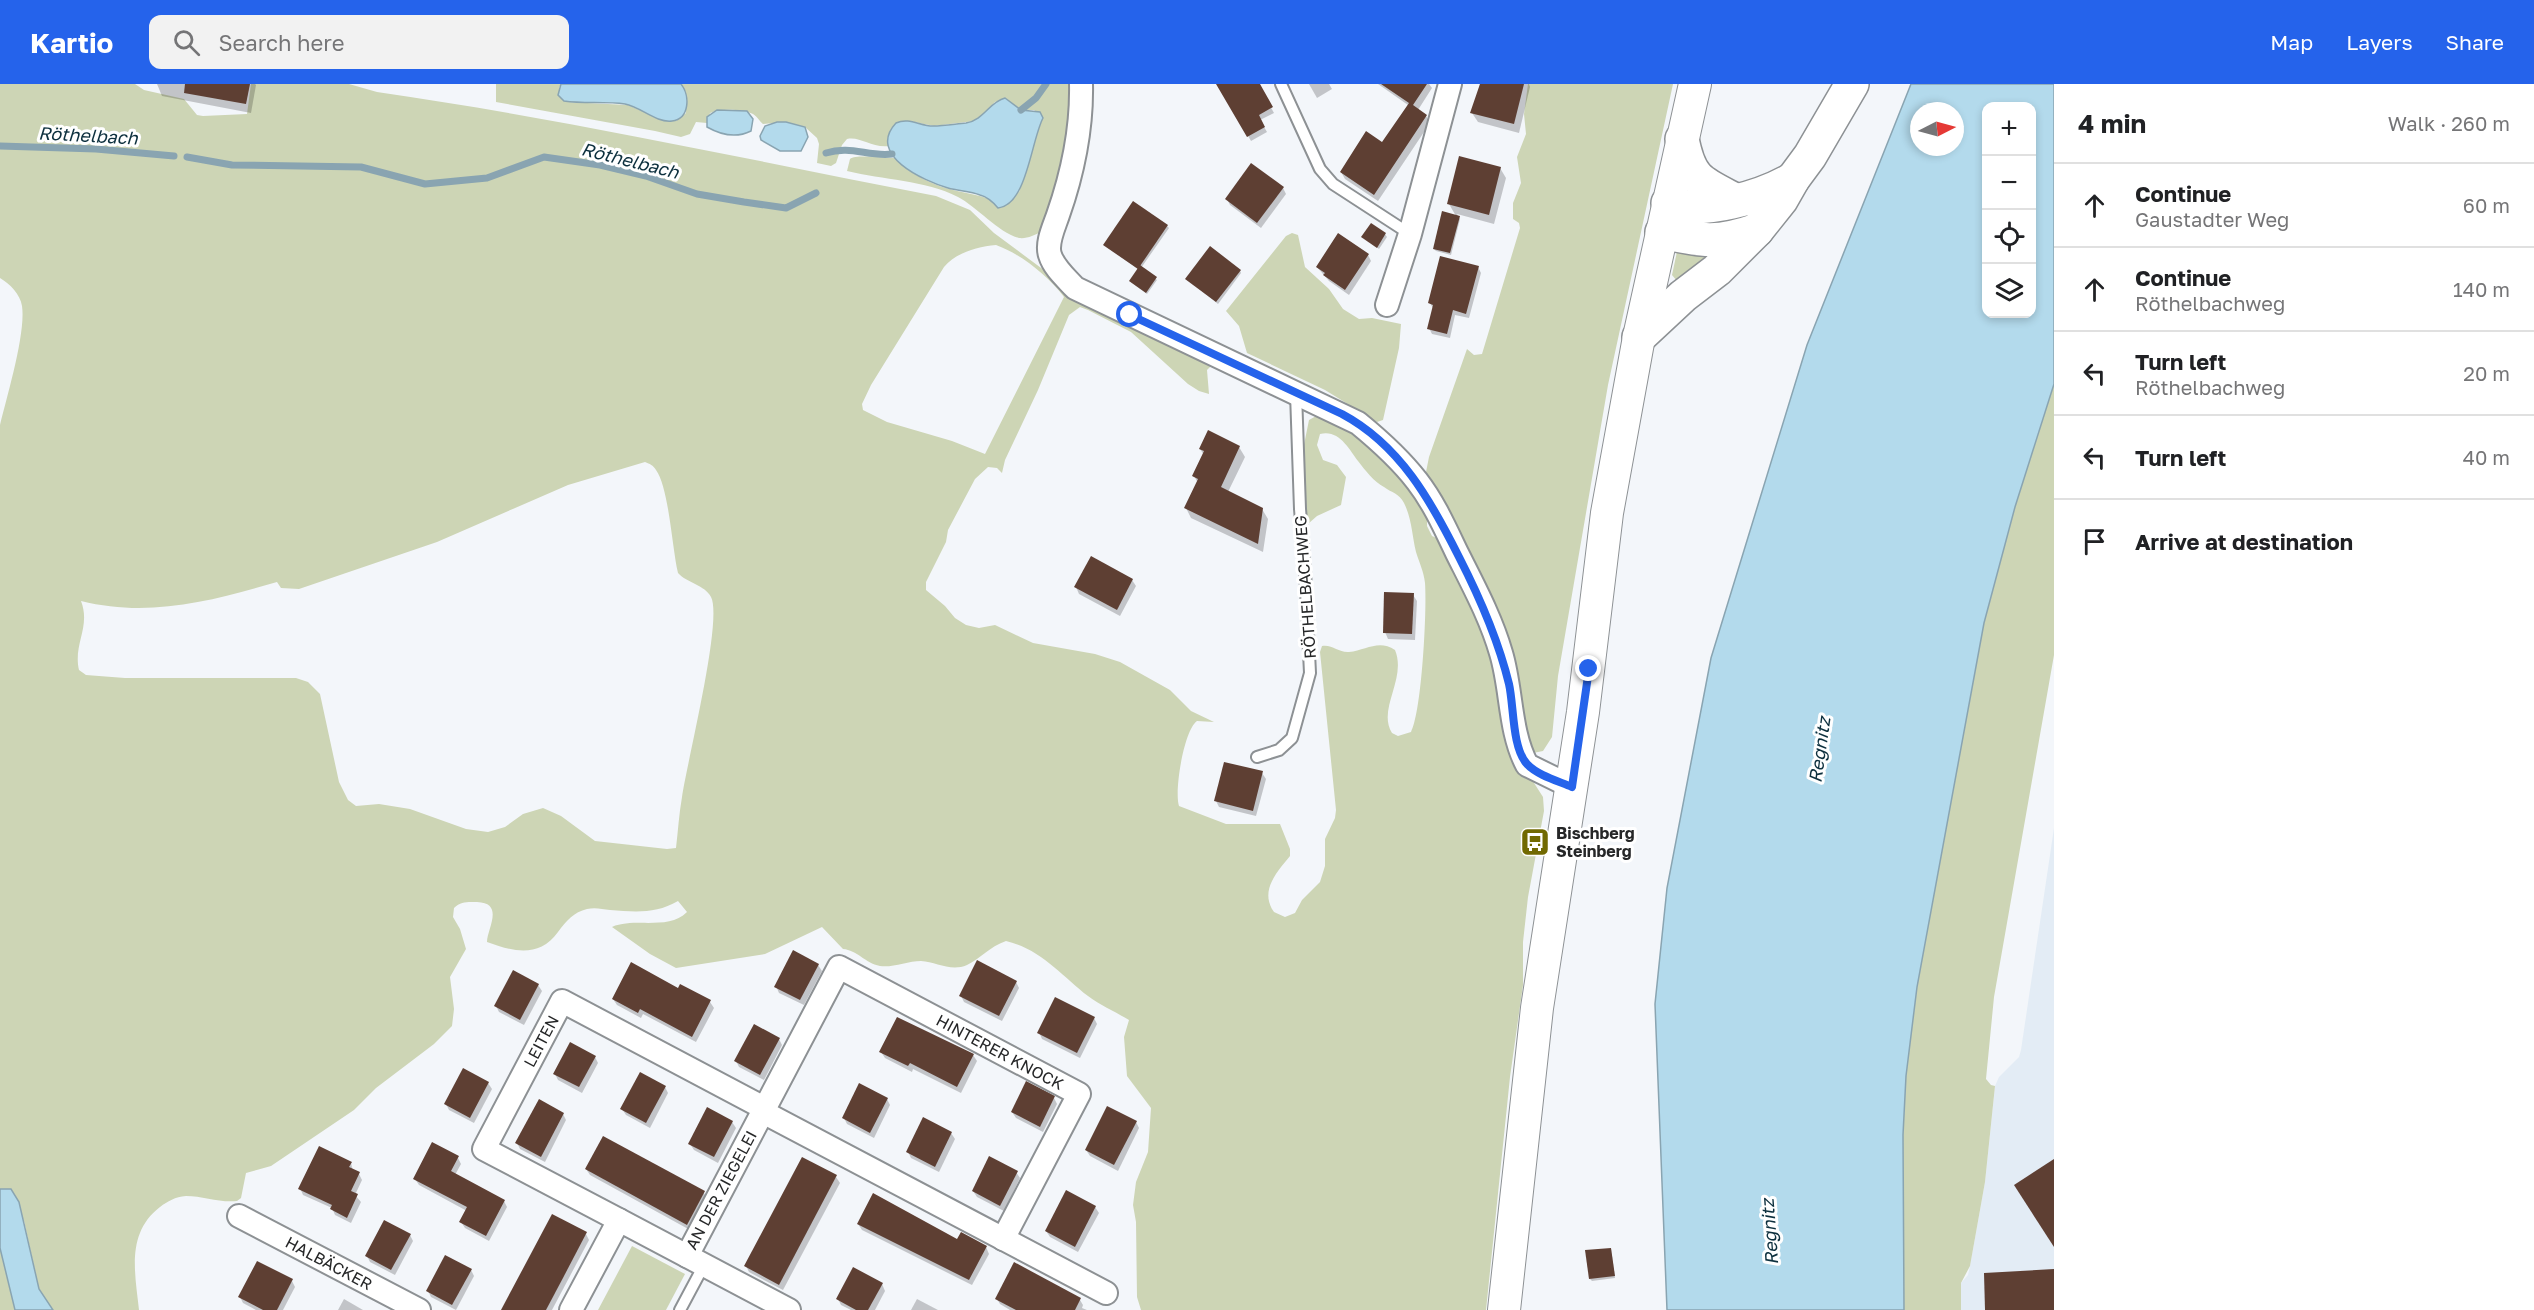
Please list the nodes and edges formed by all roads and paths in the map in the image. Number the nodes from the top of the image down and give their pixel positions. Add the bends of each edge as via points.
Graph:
1 (1081, 84) edge
2 (1281, 84) edge
3 (1449, 84) edge
4 (1695, 84) edge
5 (1852, 84) edge
6 (1682, 139) junction
7 (1793, 179) junction
8 (1735, 200) junction
9 (1665, 217) junction
10 (1757, 230) junction
11 (1410, 234) junction
12 (1387, 305) dead end
13 (1639, 337) junction
14 (1302, 396) junction
15 (1257, 757) dead end
16 (1572, 787) junction
17 (839, 967) joint
18 (764, 1110) junction
19 (238, 1216) dead end
20 (619, 1220) junction
21 (1003, 1239) junction
22 (696, 1261) junction
23 (1106, 1293) dead end
24 (419, 1310) edge
25 (571, 1310) edge
26 (680, 1310) edge
27 (789, 1310) edge
28 (1504, 1310) edge

1 - 14 street via 1077,148 1050,238 1049,254 1057,269 1075,288
2 - 11 lane via 1320,169 1333,184
3 - 11 street
4 - 6 street
5 - 7 main road
6 - 8 main road via 1687,162 1696,177
6 - 9 street
7 - 8 main road via 1759,196
7 - 10 main road
8 - 9 main road via 1703,207 1677,206
9 - 10 main road via 1712,242
9 - 13 street
10 - 13 main road
11 - 12 street
13 - 16 street via 1607,513
14 - 15 lane, RÖTHELBACHWEG via 1310,673 1292,738 1279,750
14 - 16 street via 1358,423 1418,482 1481,602 1501,652 1521,753 1527,765
16 - 28 street via 1528,1078
17 - 18 street, AN DER ZIEGELEI
17 - 21 street, HINTERER KNOCK via 1079,1094
18 - 20 street, LEITEN via 562,1001 484,1149
18 - 21 street
18 - 22 street, AN DER ZIEGELEI
19 - 24 street, HALBÄCKER
20 - 22 street, AN DER ZIEGELEI
20 - 25 street
21 - 23 street
22 - 26 lane
22 - 27 street

